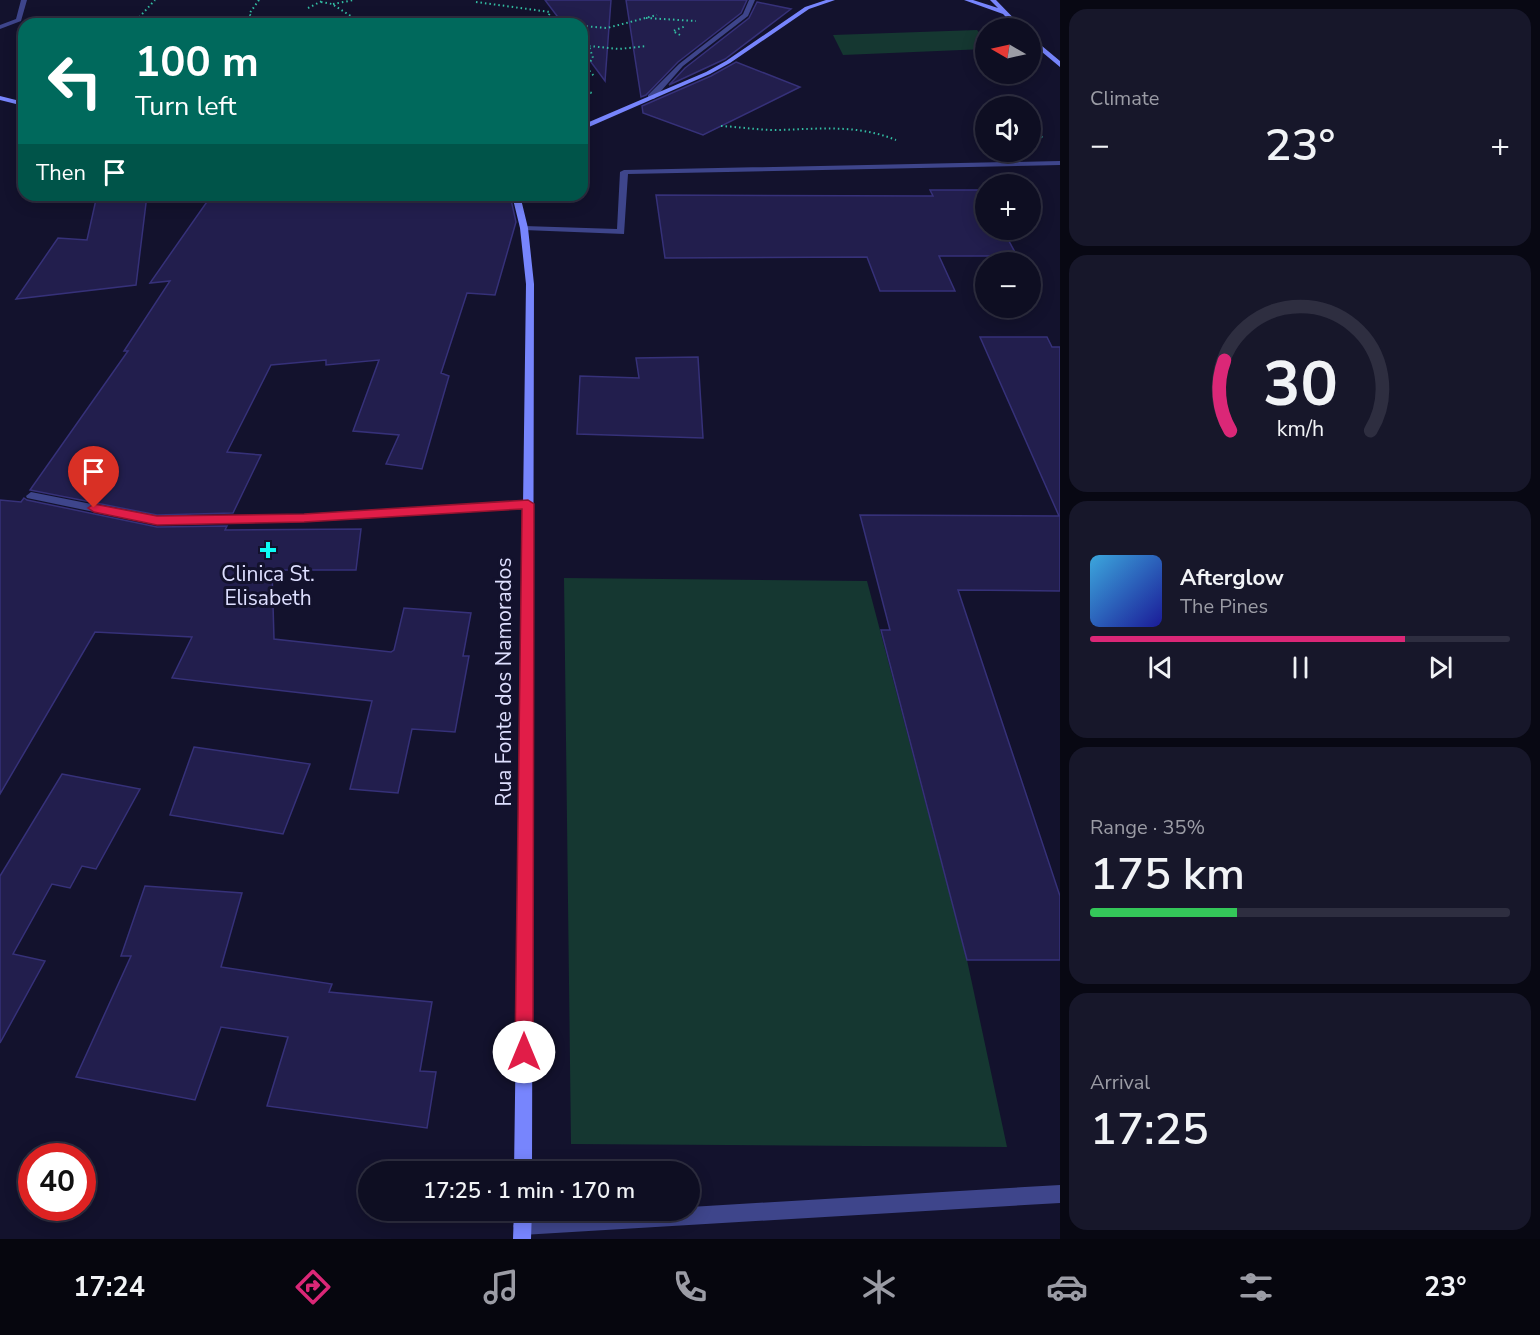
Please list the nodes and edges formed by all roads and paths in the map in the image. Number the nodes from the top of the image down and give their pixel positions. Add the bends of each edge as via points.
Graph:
1 (24, 0) edge
2 (155, 0) edge
3 (259, 0) edge
4 (324, 0) edge
5 (354, 0) edge
6 (752, 0) edge
7 (832, 0) edge
8 (967, 0) edge
9 (993, 0) edge
10 (321, 2) junction
11 (476, 2) dead end
12 (332, 4) junction
13 (308, 8) dead end
14 (1003, 12) junction
15 (657, 15) dead end
16 (20, 18) edge
17 (138, 18) edge
18 (253, 18) edge
19 (354, 18) edge
20 (548, 18) edge
21 (646, 18) junction
22 (1009, 18) edge
23 (18, 20) edge
24 (588, 26) edge
25 (0, 27) edge
26 (589, 46) joint
27 (647, 46) dead end
28 (705, 46) junction
29 (1041, 48) edge
30 (588, 64) edge
31 (1060, 65) edge
32 (588, 69) edge
33 (594, 76) dead end
34 (651, 97) junction
35 (0, 99) edge
36 (18, 103) edge
37 (588, 125) edge
38 (722, 126) dead end
39 (1060, 163) edge
40 (944, 165) junction
41 (517, 201) edge
42 (524, 228) junction
43 (31, 496) dead end
44 (528, 504) junction
45 (523, 1161) edge
46 (1060, 1194) edge
47 (522, 1225) edge

1 - 16 street
2 - 17 path
3 - 18 path via 249,14
4 - 10 path
5 - 12 path
6 - 28 street via 746,15
7 - 34 street via 807,8 708,73
8 - 14 street
9 - 14 street
10 - 12 path
10 - 13 path
11 - 20 path via 550,12
12 - 19 path
14 - 22 street
15 - 21 path
21 - 24 path via 607,28
21 - 28 path via 699,22 672,31
23 - 25 street
26 - 27 path
26 - 30 path via 593,58
28 - 34 street
29 - 31 street
32 - 33 path
34 - 37 street
35 - 36 street
38 - 40 path via 762,130 859,128 882,133
39 - 40 street
40 - 42 street via 624,172 621,232
41 - 42 street, Rua Fonte dos Namorados
42 - 44 street, Rua Fonte dos Namorados via 530,284
43 - 44 street via 157,521 304,518
44 - 45 street, Rua Fonte dos Namorados
46 - 47 street

